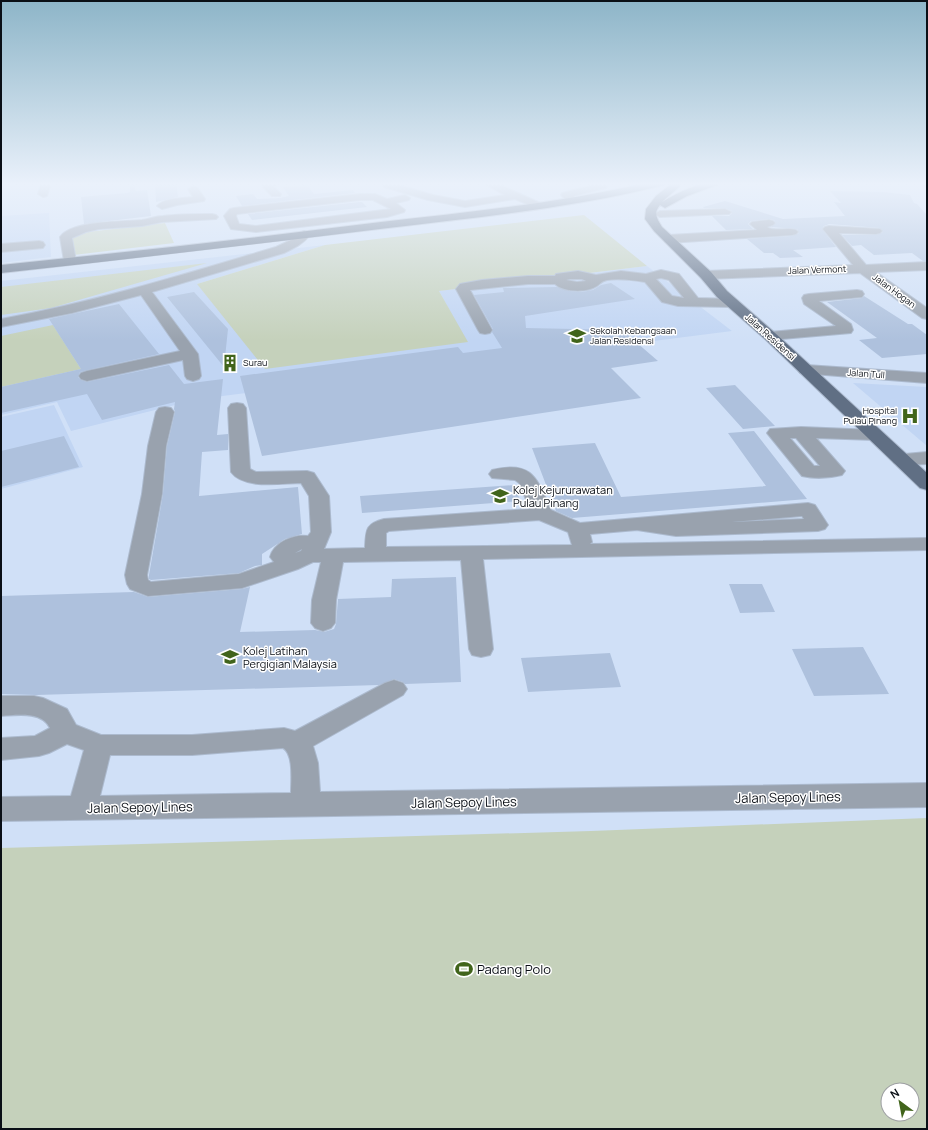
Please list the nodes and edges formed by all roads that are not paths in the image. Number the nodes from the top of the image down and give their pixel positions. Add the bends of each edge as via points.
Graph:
1 (68, 236) edge
2 (297, 236) edge
3 (303, 236) edge
4 (670, 236) edge
5 (835, 236) edge
6 (39, 245) dead end
7 (1, 248) edge
8 (70, 261) junction
9 (927, 266) edge
10 (862, 268) junction
11 (1, 269) edge
12 (706, 275) junction
13 (649, 279) junction
14 (144, 290) junction
15 (856, 294) dead end
16 (694, 302) junction
17 (732, 303) junction
18 (927, 315) edge
19 (1, 323) edge
20 (485, 330) dead end
21 (770, 336) junction
22 (190, 354) junction
23 (806, 370) junction
24 (86, 376) dead end
25 (193, 376) dead end
26 (927, 378) edge
27 (237, 408) dead end
28 (165, 412) dead end
29 (801, 432) dead end
30 (875, 434) junction
31 (927, 458) edge
32 (901, 459) junction
33 (499, 474) dead end
34 (927, 484) edge
35 (542, 514) junction
36 (638, 524) junction
37 (578, 529) junction
38 (927, 544) edge
39 (584, 551) junction
40 (319, 552) junction
41 (471, 553) junction
42 (375, 554) junction
43 (323, 623) dead end
44 (481, 649) dead end
45 (394, 689) dead end
46 (1, 706) edge
47 (66, 732) junction
48 (296, 743) junction
49 (99, 745) junction
50 (1, 749) edge
51 (927, 795) edge
52 (304, 805) junction
53 (82, 808) junction
54 (1, 809) edge

1 - 8 street
2 - 8 main road
3 - 14 street via 280,250
4 - 12 main road, Jalan Residensi
5 - 10 street, Jalan Hogan
6 - 7 street
8 - 11 main road
9 - 10 street, Jalan Vermont
10 - 12 street, Jalan Vermont
10 - 18 street, Jalan Hogan
12 - 17 main road, Jalan Residensi
13 - 16 street via 667,299
13 - 16 street via 661,274 674,277
13 - 20 street via 618,274 578,287 568,286 559,280 528,280 465,287 463,289
14 - 19 street via 60,312
14 - 22 street
15 - 21 street via 809,298 846,330
16 - 17 street
17 - 21 main road, Jalan Residensi
21 - 23 main road, Jalan Residensi
22 - 24 street
22 - 25 street
23 - 26 street, Jalan Tull
23 - 30 main road, Jalan Residensi
27 - 40 street via 241,472 253,478 307,477 319,496
28 - 40 street via 136,575 138,584 148,589 242,581
29 - 30 street
30 - 32 main road, Jalan Residensi
31 - 32 street
32 - 34 main road, Jalan Residensi
33 - 35 street via 520,474 528,481
35 - 37 street
35 - 42 street via 384,525 376,530
36 - 36 street via 676,530 818,525 808,509
36 - 37 street
37 - 39 street
38 - 39 street
39 - 41 street
40 - 42 street
40 - 43 street via 324,600
41 - 42 street
41 - 44 street
45 - 48 street
46 - 47 street via 34,705 58,716
47 - 49 street
47 - 50 street via 39,746
48 - 49 street via 284,738 192,745
48 - 52 street via 306,778
49 - 53 street
51 - 52 street, Jalan Sepoy Lines
52 - 53 street, Jalan Sepoy Lines
53 - 54 street, Jalan Sepoy Lines

